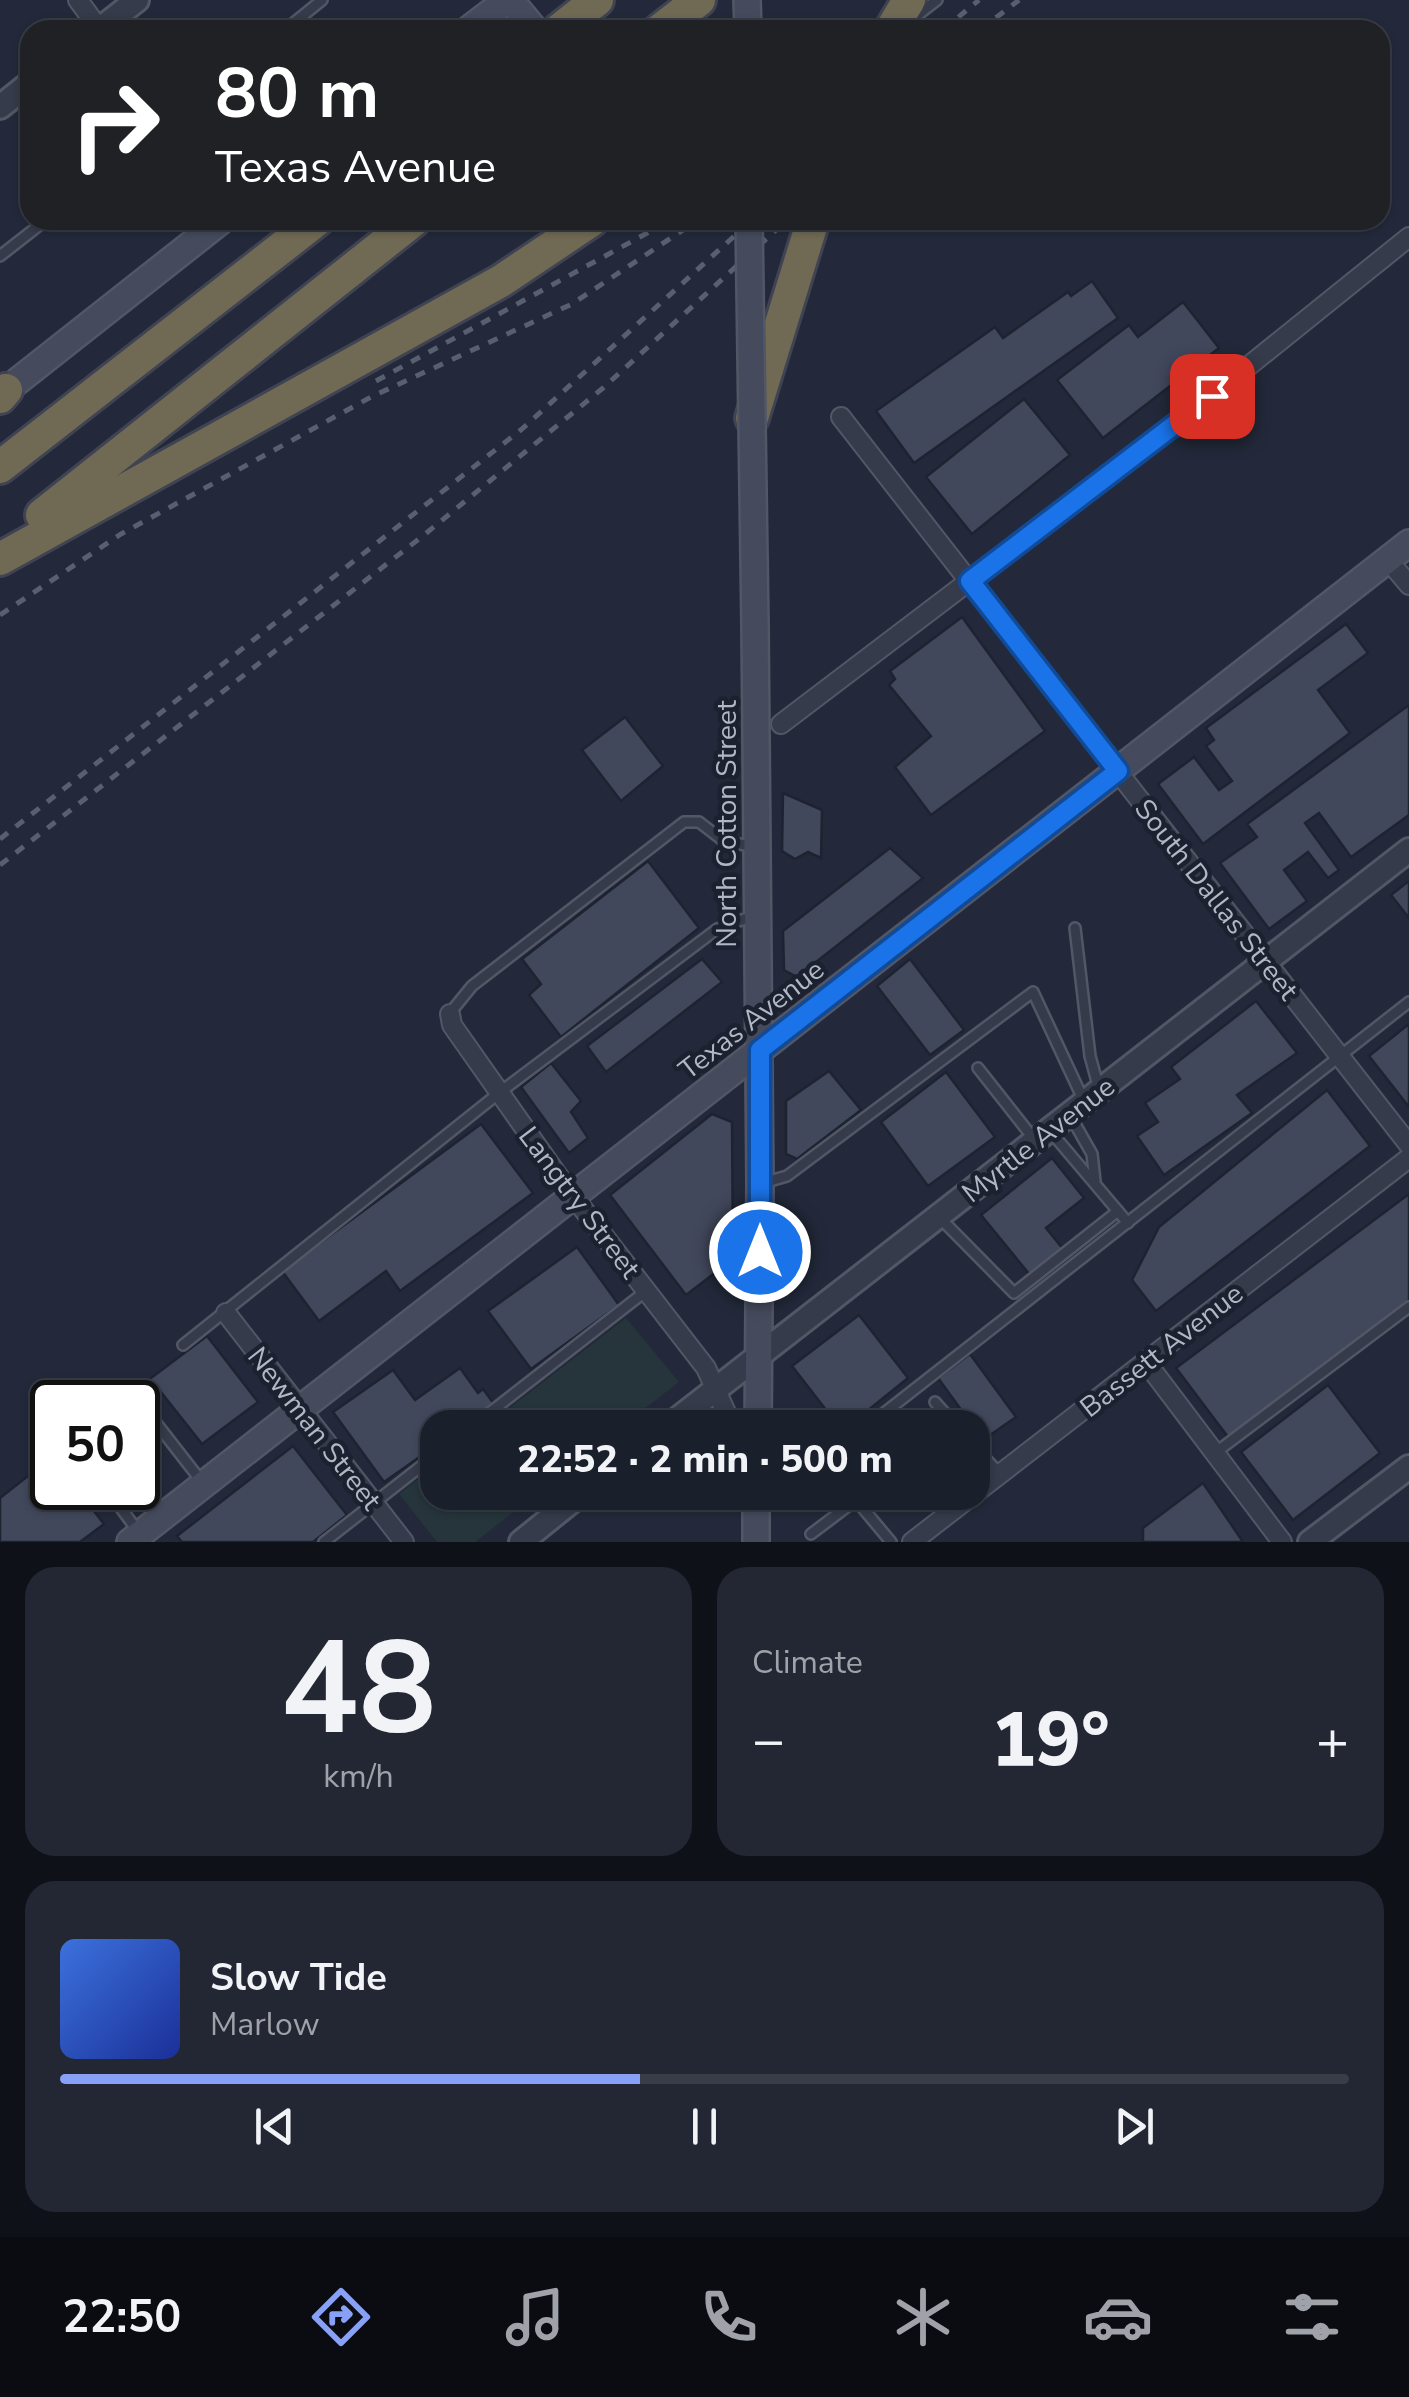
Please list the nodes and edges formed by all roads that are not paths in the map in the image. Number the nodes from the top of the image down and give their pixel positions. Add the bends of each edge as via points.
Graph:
1 (137, 0) edge
2 (322, 0) edge
3 (509, 0) edge
4 (598, 0) edge
5 (699, 0) edge
6 (937, 0) edge
7 (112, 20) edge
8 (297, 20) edge
9 (482, 20) edge
10 (526, 20) edge
11 (572, 20) edge
12 (673, 20) edge
13 (908, 20) edge
14 (20, 91) edge
15 (0, 107) edge
16 (33, 230) edge
17 (209, 230) edge
18 (304, 230) edge
19 (402, 230) edge
20 (577, 230) edge
21 (749, 230) edge
22 (810, 230) edge
23 (1409, 237) edge
24 (0, 256) edge
25 (2, 394) edge
26 (841, 418) dead end
27 (751, 422) junction
28 (0, 467) edge
29 (1409, 543) edge
30 (0, 548) edge
31 (0, 559) edge
32 (1388, 560) junction
33 (970, 581) junction
34 (1409, 584) edge
35 (781, 724) dead end
36 (1118, 771) junction
37 (755, 846) junction
38 (1409, 850) edge
39 (756, 916) junction
40 (1075, 928) dead end
41 (1266, 962) junction
42 (1409, 1002) edge
43 (450, 1014) joint
44 (760, 1050) junction
45 (1340, 1057) junction
46 (978, 1068) dead end
47 (499, 1093) junction
48 (1085, 1103) junction
49 (1042, 1136) junction
50 (1409, 1145) edge
51 (1409, 1158) edge
52 (760, 1184) junction
53 (1095, 1184) junction
54 (573, 1196) junction
55 (1118, 1211) junction
56 (938, 1217) junction
57 (1128, 1223) junction
58 (646, 1290) junction
59 (1409, 1307) edge
60 (226, 1313) junction
61 (184, 1346) dead end
62 (761, 1354) junction
63 (1146, 1362) junction
64 (717, 1386) junction
65 (935, 1402) dead end
66 (299, 1410) junction
67 (493, 1410) edge
68 (688, 1410) edge
69 (726, 1410) edge
70 (759, 1410) edge
71 (888, 1410) edge
72 (942, 1410) edge
73 (160, 1429) edge
74 (1214, 1453) junction
75 (990, 1463) edge
76 (420, 1467) edge
77 (1409, 1467) edge
78 (1000, 1474) junction
79 (204, 1484) junction
80 (374, 1503) junction
81 (119, 1510) edge
82 (561, 1510) edge
83 (760, 1510) edge
84 (811, 1534) dead end
85 (135, 1538) edge
86 (324, 1542) edge
87 (404, 1542) edge
88 (521, 1542) edge
89 (756, 1542) edge
90 (891, 1542) edge
91 (912, 1542) edge
92 (1282, 1542) edge
93 (1310, 1542) edge

1 - 7 street
2 - 8 lane
3 - 9 main road
3 - 10 main road
4 - 11 highway
5 - 12 highway
6 - 13 lane
14 - 15 street
16 - 24 lane
17 - 25 main road
18 - 28 highway
19 - 30 highway
20 - 31 highway via 501,281
21 - 27 main road, North Cotton Street, bridge
22 - 27 highway, bridge
23 - 33 street
26 - 33 street, South Dallas Street
27 - 37 main road, North Cotton Street, bridge
29 - 32 main road, Texas Avenue
32 - 34 street
32 - 36 main road, Texas Avenue
33 - 35 street
33 - 36 street, South Dallas Street
36 - 41 street, South Dallas Street
36 - 44 main road, Texas Avenue
37 - 39 main road, North Cotton Street
37 - 43 lane via 725,842 698,822 684,822 472,986
38 - 41 street, Myrtle Avenue
39 - 44 main road, North Cotton Street
39 - 47 lane via 717,930
40 - 48 lane via 1090,1056
41 - 45 street, South Dallas Street
41 - 48 street, Myrtle Avenue
42 - 45 lane
43 - 47 street, Langtry Street
44 - 52 main road, North Cotton Street
44 - 54 main road, Texas Avenue
45 - 50 street, South Dallas Street
45 - 57 lane
46 - 49 lane
47 - 54 street, Langtry Street
47 - 60 lane
48 - 49 street, Myrtle Avenue
48 - 52 lane via 1033,992 787,1176
48 - 53 lane
49 - 53 lane
49 - 56 street, Myrtle Avenue
51 - 63 street, Bassett Avenue
52 - 62 main road, North Cotton Street
53 - 55 lane
54 - 58 street, Langtry Street
54 - 66 main road, Texas Avenue
55 - 56 lane via 1014,1293
55 - 57 lane
56 - 62 street, Myrtle Avenue
57 - 71 lane
58 - 64 street, Langtry Street
58 - 67 lane
59 - 74 lane
60 - 61 lane
60 - 66 street, Newman Street
62 - 64 street, Myrtle Avenue
62 - 70 main road, North Cotton Street
63 - 74 street
63 - 78 street, Bassett Avenue
64 - 68 street, Myrtle Avenue
64 - 69 street
65 - 72 lane
66 - 79 main road, Texas Avenue
66 - 80 street, Newman Street
73 - 79 lane
74 - 92 street
75 - 78 lane
76 - 80 lane
77 - 93 street
78 - 91 street, Bassett Avenue
79 - 85 main road, Texas Avenue
80 - 86 lane
80 - 87 street, Newman Street
81 - 85 lane
82 - 88 street
83 - 89 main road
84 - 90 lane via 856,1500

